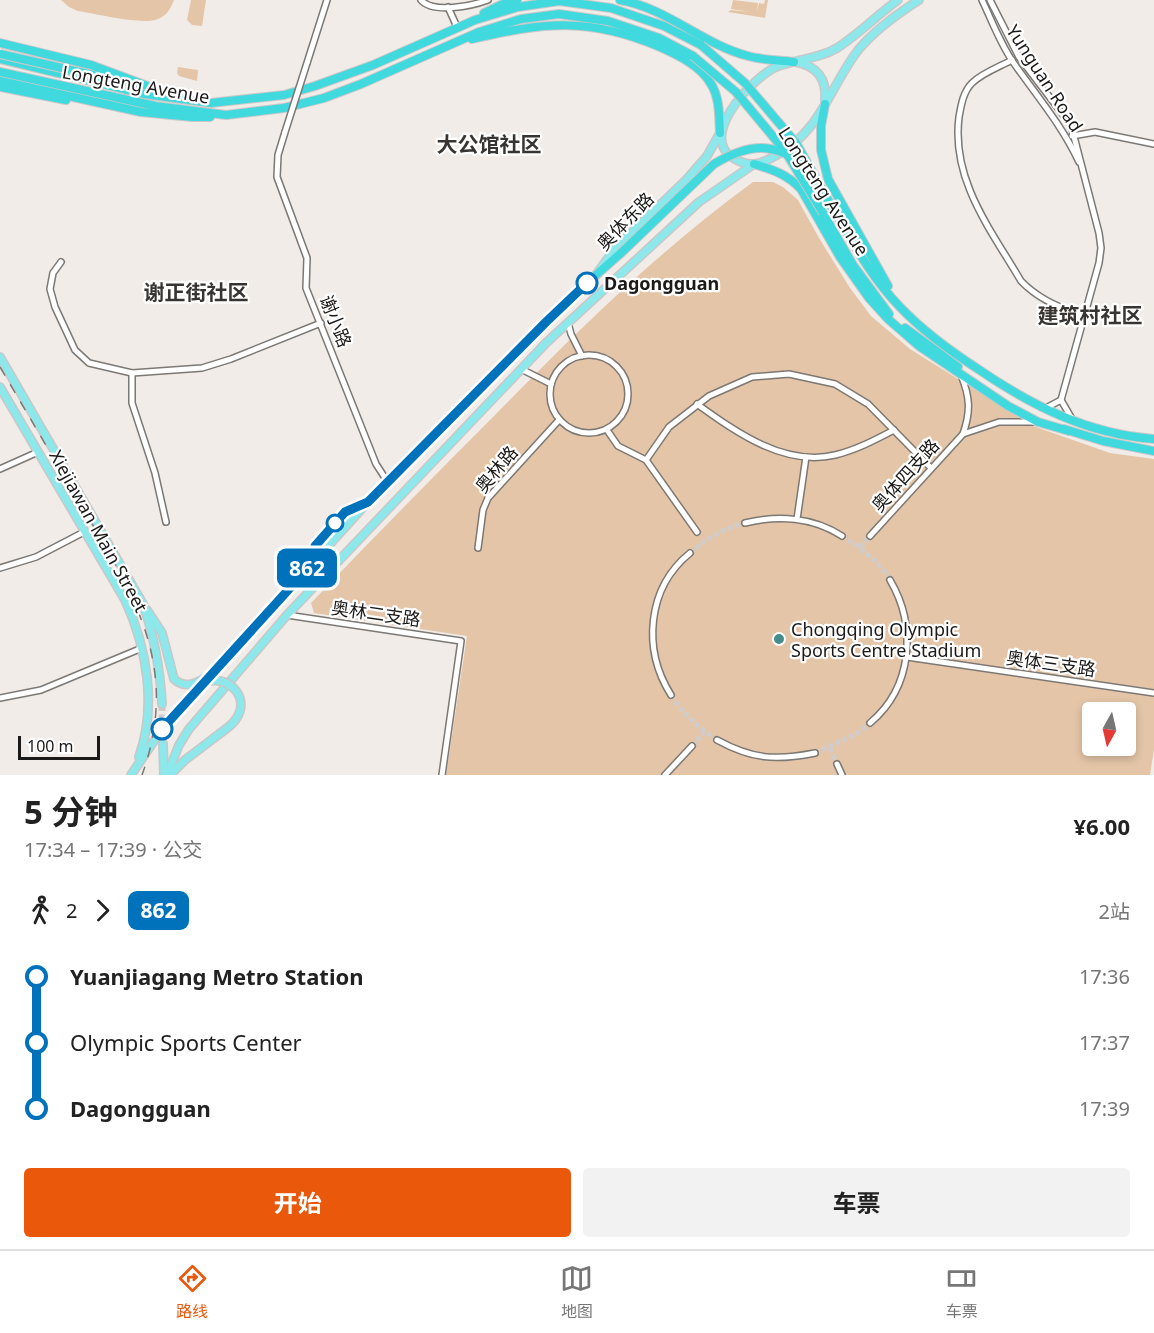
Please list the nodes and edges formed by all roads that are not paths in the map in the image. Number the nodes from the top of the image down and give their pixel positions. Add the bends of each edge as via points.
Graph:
1 (327, 0) edge
2 (421, 0) edge
3 (488, 0) edge
4 (517, 0) edge
5 (621, 0) edge
6 (898, 0) edge
7 (919, 0) edge
8 (982, 0) edge
9 (990, 0) edge
10 (481, 1) edge
11 (448, 8) junction
12 (459, 26) junction
13 (0, 43) edge
14 (447, 44) junction
15 (0, 54) edge
16 (0, 59) edge
17 (1012, 60) junction
18 (794, 62) junction
19 (0, 72) edge
20 (0, 81) edge
21 (0, 87) edge
22 (158, 90) junction
23 (188, 101) junction
24 (825, 104) junction
25 (155, 106) junction
26 (226, 115) junction
27 (177, 116) junction
28 (720, 133) junction
29 (1076, 135) junction
30 (1068, 137) junction
31 (1154, 144) edge
32 (754, 164) junction
33 (810, 168) junction
34 (1084, 171) junction
35 (61, 262) dead end
36 (596, 275) junction
37 (898, 306) junction
38 (1084, 317) junction
39 (321, 323) junction
40 (568, 323) junction
41 (582, 356) junction
42 (0, 357) edge
43 (951, 362) junction
44 (521, 369) junction
45 (132, 372) junction
46 (961, 375) junction
47 (551, 384) junction
48 (0, 387) edge
49 (1061, 400) junction
50 (697, 404) junction
51 (1043, 409) junction
52 (559, 420) junction
53 (1072, 421) junction
54 (1038, 422) junction
55 (607, 430) junction
56 (894, 430) junction
57 (1069, 432) junction
58 (963, 434) junction
59 (1154, 438) edge
60 (1154, 450) edge
61 (38, 452) junction
62 (806, 457) junction
63 (646, 460) junction
64 (931, 468) junction
65 (0, 469) edge
66 (387, 481) junction
67 (797, 519) junction
68 (166, 522) dead end
69 (745, 523) tunnel mouth
70 (84, 532) junction
71 (698, 532) dead end
72 (842, 536) tunnel mouth
73 (870, 536) tunnel mouth
74 (478, 548) dead end
75 (690, 553) tunnel mouth
76 (0, 568) edge
77 (890, 580) tunnel mouth
78 (143, 604) junction
79 (287, 615) junction
80 (142, 648) junction
81 (908, 657) junction
82 (210, 679) junction
83 (1154, 693) edge
84 (671, 695) tunnel mouth
85 (0, 698) edge
86 (162, 704) tunnel mouth
87 (870, 723) tunnel mouth
88 (717, 740) tunnel mouth
89 (163, 744) tunnel mouth
90 (692, 746) tunnel mouth
91 (815, 753) tunnel mouth
92 (837, 764) tunnel mouth
93 (133, 772) edge
94 (167, 775) edge
95 (442, 775) edge
96 (665, 775) edge
97 (842, 775) edge

1 - 39 street, 谢小路, bridge via 278,155 277,177 307,258 306,288
2 - 11 street
3 - 10 street
4 - 12 highway
5 - 18 highway via 653,9 747,56
6 - 18 main road via 835,49
7 - 24 main road via 869,38
8 - 17 street, Yunguan Road
9 - 29 street, Yunguan Road via 1019,57
10 - 11 street via 468,7
11 - 12 street
12 - 23 highway, Longteng Avenue via 344,77 284,95 234,102
12 - 33 highway, Longteng Avenue, bridge via 518,7 559,1 611,8 664,26 701,45 745,84 796,143
13 - 22 highway via 91,65
14 - 26 highway, Longteng Avenue via 324,98 284,108
14 - 28 highway via 548,24 623,33 686,60 707,78 716,96
14 - 43 highway, Longteng Avenue, bridge via 521,19 559,14 608,21 659,38 693,56 736,92 785,151 853,265 890,315
15 - 22 highway, bridge
16 - 23 highway, Longteng Avenue
17 - 30 street, Yunguan Road
17 - 38 street via 971,84 965,93 958,147 967,186 1022,281 1046,302
18 - 24 main road via 811,67 823,79
18 - 28 main road via 775,67 747,90
19 - 25 highway, Longteng Avenue
20 - 27 highway
21 - 27 highway via 128,114
22 - 23 highway
24 - 32 main road via 810,129 789,149
24 - 37 highway via 821,150 828,179
25 - 26 highway, Longteng Avenue
25 - 27 highway
26 - 27 highway
28 - 32 main road via 721,144 733,158
28 - 36 main road, 奥体东路 via 707,156 616,247
29 - 30 street
29 - 31 street via 1095,132
29 - 34 street, Yunguan Road
30 - 34 street, Yunguan Road
32 - 40 main road, 奥体东路 via 699,202
32 - 46 highway via 794,181 868,298 919,346
33 - 36 highway, bridge via 774,149 743,149 729,155 714,164
33 - 37 highway, Longteng Avenue, bridge via 863,261
34 - 38 street, Yunguan Road via 1101,248
35 - 45 street via 53,273 50,289 75,350 89,363
36 - 66 main road, 奥体东路
37 - 51 highway via 966,362
38 - 49 street, Yunguan Road
39 - 45 street via 202,368
39 - 66 street, 谢小路 via 376,464
40 - 41 street
40 - 44 main road, 奥体东路
41 - 47 street via 564,363
41 - 55 street via 602,356 614,363 628,385 626,411
42 - 78 main road, Xiejiawan Main Street
43 - 46 street
43 - 57 highway, Longteng Avenue via 1011,402
44 - 47 street
44 - 79 main road, 奥体东路
45 - 68 street via 132,403
46 - 54 highway
46 - 58 street via 970,402
47 - 52 street via 549,397
48 - 61 main road, Xiejiawan Main Street
49 - 51 street
49 - 53 street
50 - 56 street via 752,377 789,374 835,384 868,404
50 - 62 street via 767,448
50 - 63 street via 669,427
51 - 53 highway
52 - 55 street via 582,433
52 - 74 street, 奥林路 via 488,498
53 - 59 highway
54 - 57 highway
54 - 58 street via 999,422
55 - 63 street via 618,446
56 - 62 street via 834,455
56 - 64 street
57 - 60 highway, Longteng Avenue
58 - 64 street, 奥体四支路
61 - 65 street
61 - 70 main road, Xiejiawan Main Street
62 - 67 street
63 - 71 street
64 - 73 street, 奥体四支路
66 - 82 main road, 奥体东路
67 - 69 street
67 - 72 street via 830,528
70 - 76 street via 36,557
70 - 80 main road, Xiejiawan Main Street via 125,600
75 - 84 street via 678,563 660,592 653,622 653,652 660,678
77 - 81 street via 907,624
78 - 82 main road via 162,633 174,679 187,685
78 - 86 main road, Xiejiawan Main Street via 154,636
79 - 94 main road, 奥体东路 via 189,729
79 - 95 street, 奥林二支路 via 460,641
80 - 85 street via 41,690
80 - 93 main road, Xiejiawan Main Street via 148,715
81 - 83 street, 奥体三支路
81 - 87 street via 899,687 883,712
82 - 93 main road, 奥体东路 via 162,729
82 - 94 main road, bridge via 238,692 241,703 237,718
88 - 91 street via 753,756 771,759
89 - 94 main road
90 - 96 street
92 - 97 street

